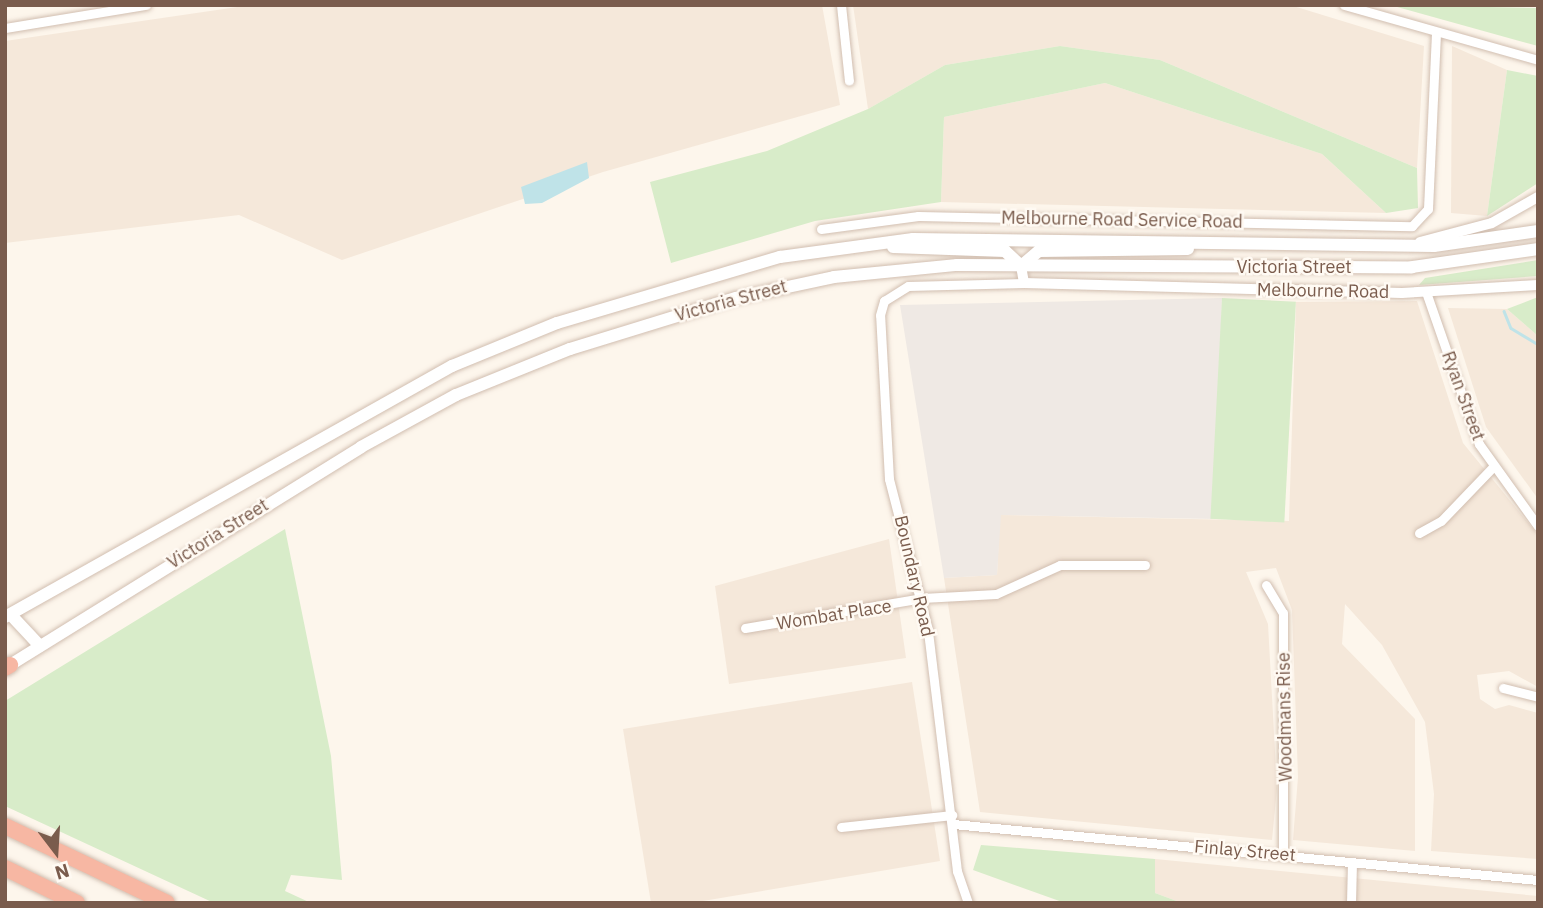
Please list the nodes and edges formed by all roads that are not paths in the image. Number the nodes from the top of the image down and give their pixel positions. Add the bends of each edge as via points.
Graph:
1 (146, 5) edge
2 (841, 5) edge
3 (1344, 5) edge
4 (5, 28) edge
5 (1436, 34) junction
6 (1538, 60) edge
7 (849, 81) dead end
8 (1538, 197) edge
9 (821, 229) dead end
10 (1538, 231) edge
11 (839, 246) junction
12 (1341, 246) junction
13 (1393, 246) junction
14 (1538, 249) edge
15 (1021, 266) junction
16 (1024, 283) junction
17 (1538, 285) edge
18 (1426, 292) junction
19 (891, 294) joint
20 (1494, 466) junction
21 (1538, 526) edge
22 (1419, 533) dead end
23 (1145, 565) dead end
24 (1265, 585) dead end
25 (922, 598) junction
26 (7, 613) edge
27 (745, 628) dead end
28 (38, 647) junction
29 (7, 662) edge
30 (1503, 688) dead end
31 (1538, 697) edge
32 (953, 820) junction
33 (5, 826) edge
34 (841, 827) dead end
35 (1283, 855) junction
36 (1352, 862) junction
37 (5, 869) edge
38 (1538, 880) edge
39 (76, 903) edge
40 (167, 903) edge
41 (968, 903) edge
42 (1351, 903) edge

1 - 4 street
2 - 7 street
3 - 5 street
5 - 6 street
5 - 9 street, Melbourne Road Service Road via 1423,220 1403,226 918,215
8 - 13 street via 1481,227
10 - 13 main road, Victoria Street via 1463,244
11 - 12 main road, Victoria Street via 988,237
11 - 15 main road via 1006,251
11 - 26 main road, Victoria Street via 624,301 452,366
12 - 13 main road, Victoria Street
12 - 15 main road via 1046,250 1030,253
14 - 15 main road, Victoria Street via 1412,267
15 - 16 street
15 - 28 main road, Victoria Street via 915,268 788,284 513,370 361,447
16 - 18 street, Melbourne Road
16 - 19 street, Melbourne Road via 921,284
17 - 18 street, Melbourne Road
18 - 20 street, Ryan Street via 1479,444
19 - 25 street, Boundary Road via 880,315 888,463
20 - 21 street, Ryan Street
20 - 22 street via 1441,521
23 - 25 street, Wombat Place via 1059,565 996,594
24 - 35 street, Woodmans Rise via 1283,613
25 - 27 street, Wombat Place
25 - 32 street, Boundary Road
26 - 28 main road
28 - 29 main road, Victoria Street
30 - 31 street
32 - 34 street, Finlay Street
32 - 35 street, Finlay Street
32 - 41 street, Boundary Road via 957,871
33 - 40 highway
35 - 36 street, Finlay Street
36 - 38 street, Finlay Street
36 - 42 street
37 - 39 highway

